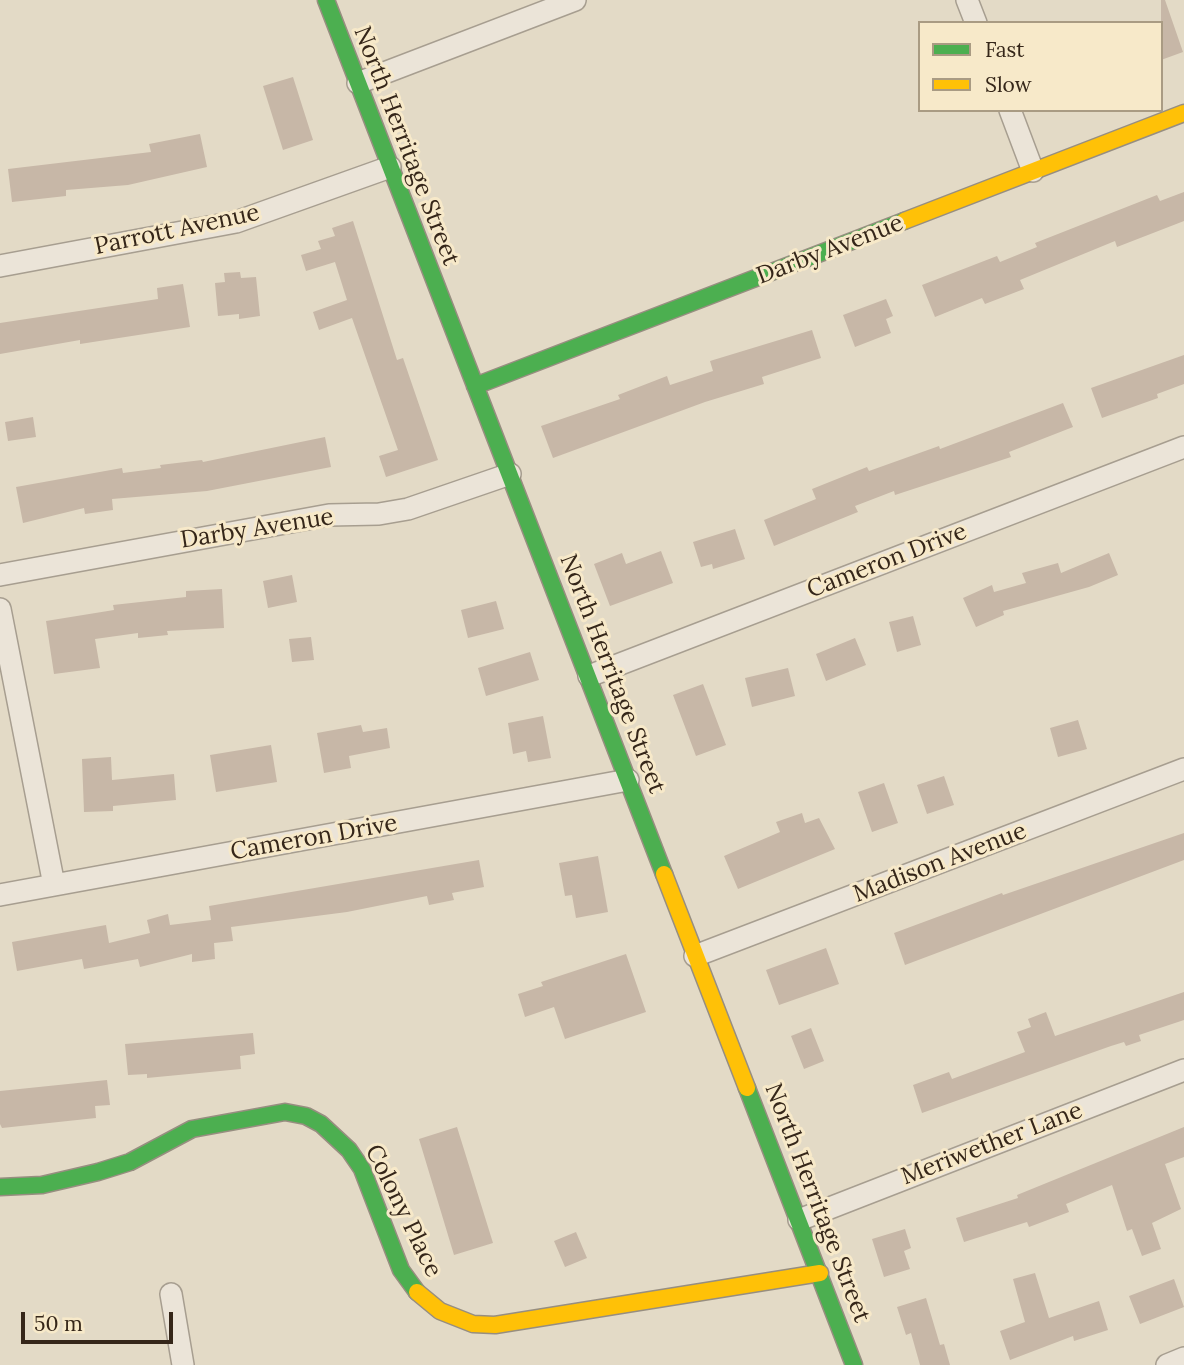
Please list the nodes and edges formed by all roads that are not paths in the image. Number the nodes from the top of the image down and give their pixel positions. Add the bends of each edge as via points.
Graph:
1 (326, 0) edge
2 (575, 0) edge
3 (967, 0) edge
4 (975, 21) edge
5 (358, 83) junction
6 (1011, 112) edge
7 (1184, 113) edge
8 (390, 167) junction
9 (1033, 171) junction
10 (0, 266) edge
11 (475, 386) junction
12 (1184, 447) edge
13 (510, 474) junction
14 (0, 575) edge
15 (0, 609) edge
16 (590, 676) junction
17 (1184, 769) edge
18 (628, 780) junction
19 (54, 885) junction
20 (0, 895) edge
21 (695, 956) junction
22 (1184, 1070) edge
23 (0, 1187) edge
24 (799, 1220) junction
25 (820, 1273) junction
26 (171, 1294) dead end
27 (1184, 1358) edge
28 (183, 1365) edge
29 (854, 1365) edge
30 (1167, 1365) edge

1 - 5 street, North Herritage Street
2 - 5 street
3 - 4 street
5 - 8 street, North Herritage Street
6 - 9 street
7 - 9 street, Darby Avenue
8 - 10 street, Parrott Avenue via 236,222
8 - 11 street, North Herritage Street
9 - 11 street, Darby Avenue
11 - 13 street, North Herritage Street
12 - 16 street, Cameron Drive
13 - 14 street, Darby Avenue via 408,509 328,515
13 - 16 street, North Herritage Street
15 - 19 street
16 - 18 street, North Herritage Street
17 - 21 street, Madison Avenue
18 - 19 street, Cameron Drive
18 - 21 street, North Herritage Street
19 - 20 street, Cameron Drive
21 - 24 street, North Herritage Street
22 - 24 street, Meriwether Lane
23 - 25 street, Colony Place via 42,1185 98,1172 130,1162 192,1129 285,1112 321,1124 349,1150 362,1169 411,1287 440,1311 473,1324 537,1320
24 - 25 street, North Herritage Street
25 - 29 street, North Herritage Street
26 - 28 street
27 - 30 street

